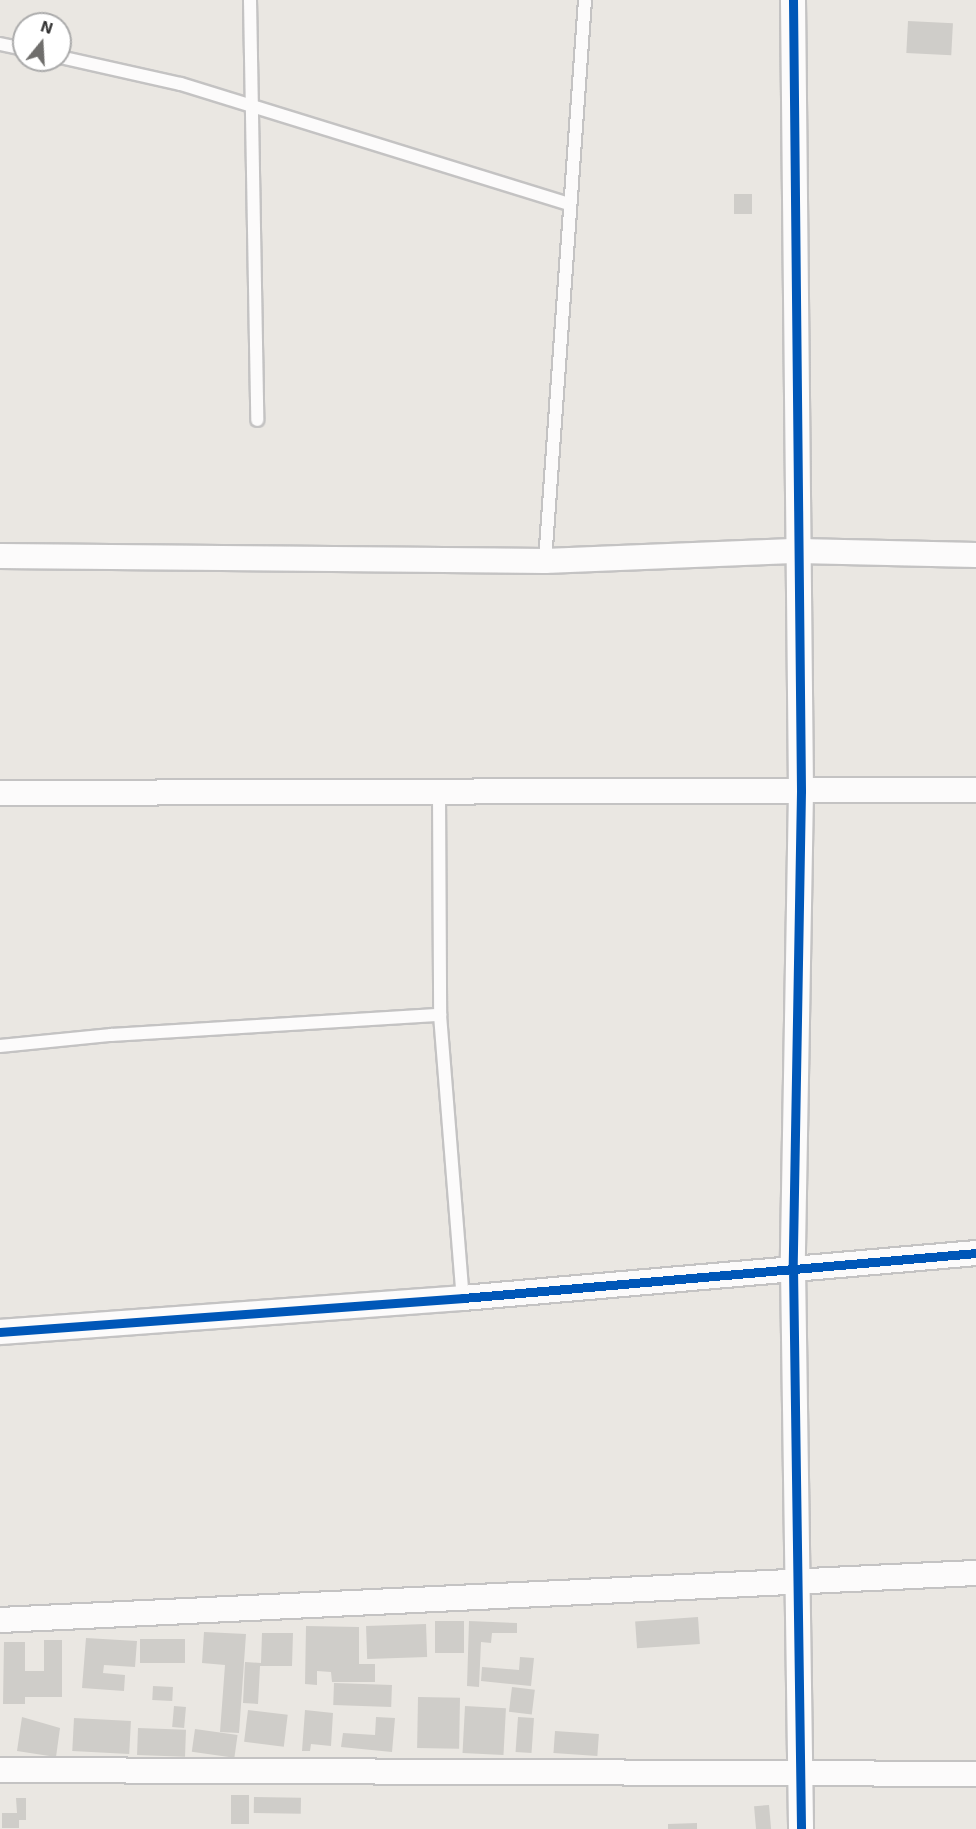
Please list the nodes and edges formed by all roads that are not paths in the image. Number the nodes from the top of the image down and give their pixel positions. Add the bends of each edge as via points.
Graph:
1 (250, 0) edge
2 (585, 0) edge
3 (793, 0) edge
4 (72, 60) edge
5 (248, 105) junction
6 (569, 204) junction
7 (257, 420) dead end
8 (799, 551) junction
9 (976, 555) edge
10 (0, 556) edge
11 (545, 561) junction
12 (976, 790) edge
13 (801, 791) junction
14 (0, 793) edge
15 (438, 793) junction
16 (440, 1015) junction
17 (0, 1046) edge
18 (976, 1253) edge
19 (793, 1267) junction
20 (463, 1298) junction
21 (0, 1332) edge
22 (976, 1573) edge
23 (797, 1582) junction
24 (0, 1620) edge
25 (0, 1770) edge
26 (800, 1774) junction
27 (976, 1774) edge
28 (801, 1829) edge

1 - 5 lane
2 - 6 lane
3 - 8 street
4 - 5 lane
5 - 6 lane
5 - 7 lane
6 - 11 lane
8 - 9 street
8 - 11 street
8 - 13 street
10 - 11 street
12 - 13 street
13 - 15 street
13 - 19 street
14 - 15 street
15 - 16 lane
16 - 17 lane via 111,1035
16 - 20 lane
18 - 19 street
19 - 20 street
19 - 23 street
20 - 21 street
22 - 23 street
23 - 24 street
23 - 26 street
25 - 26 street
26 - 27 street
26 - 28 street

